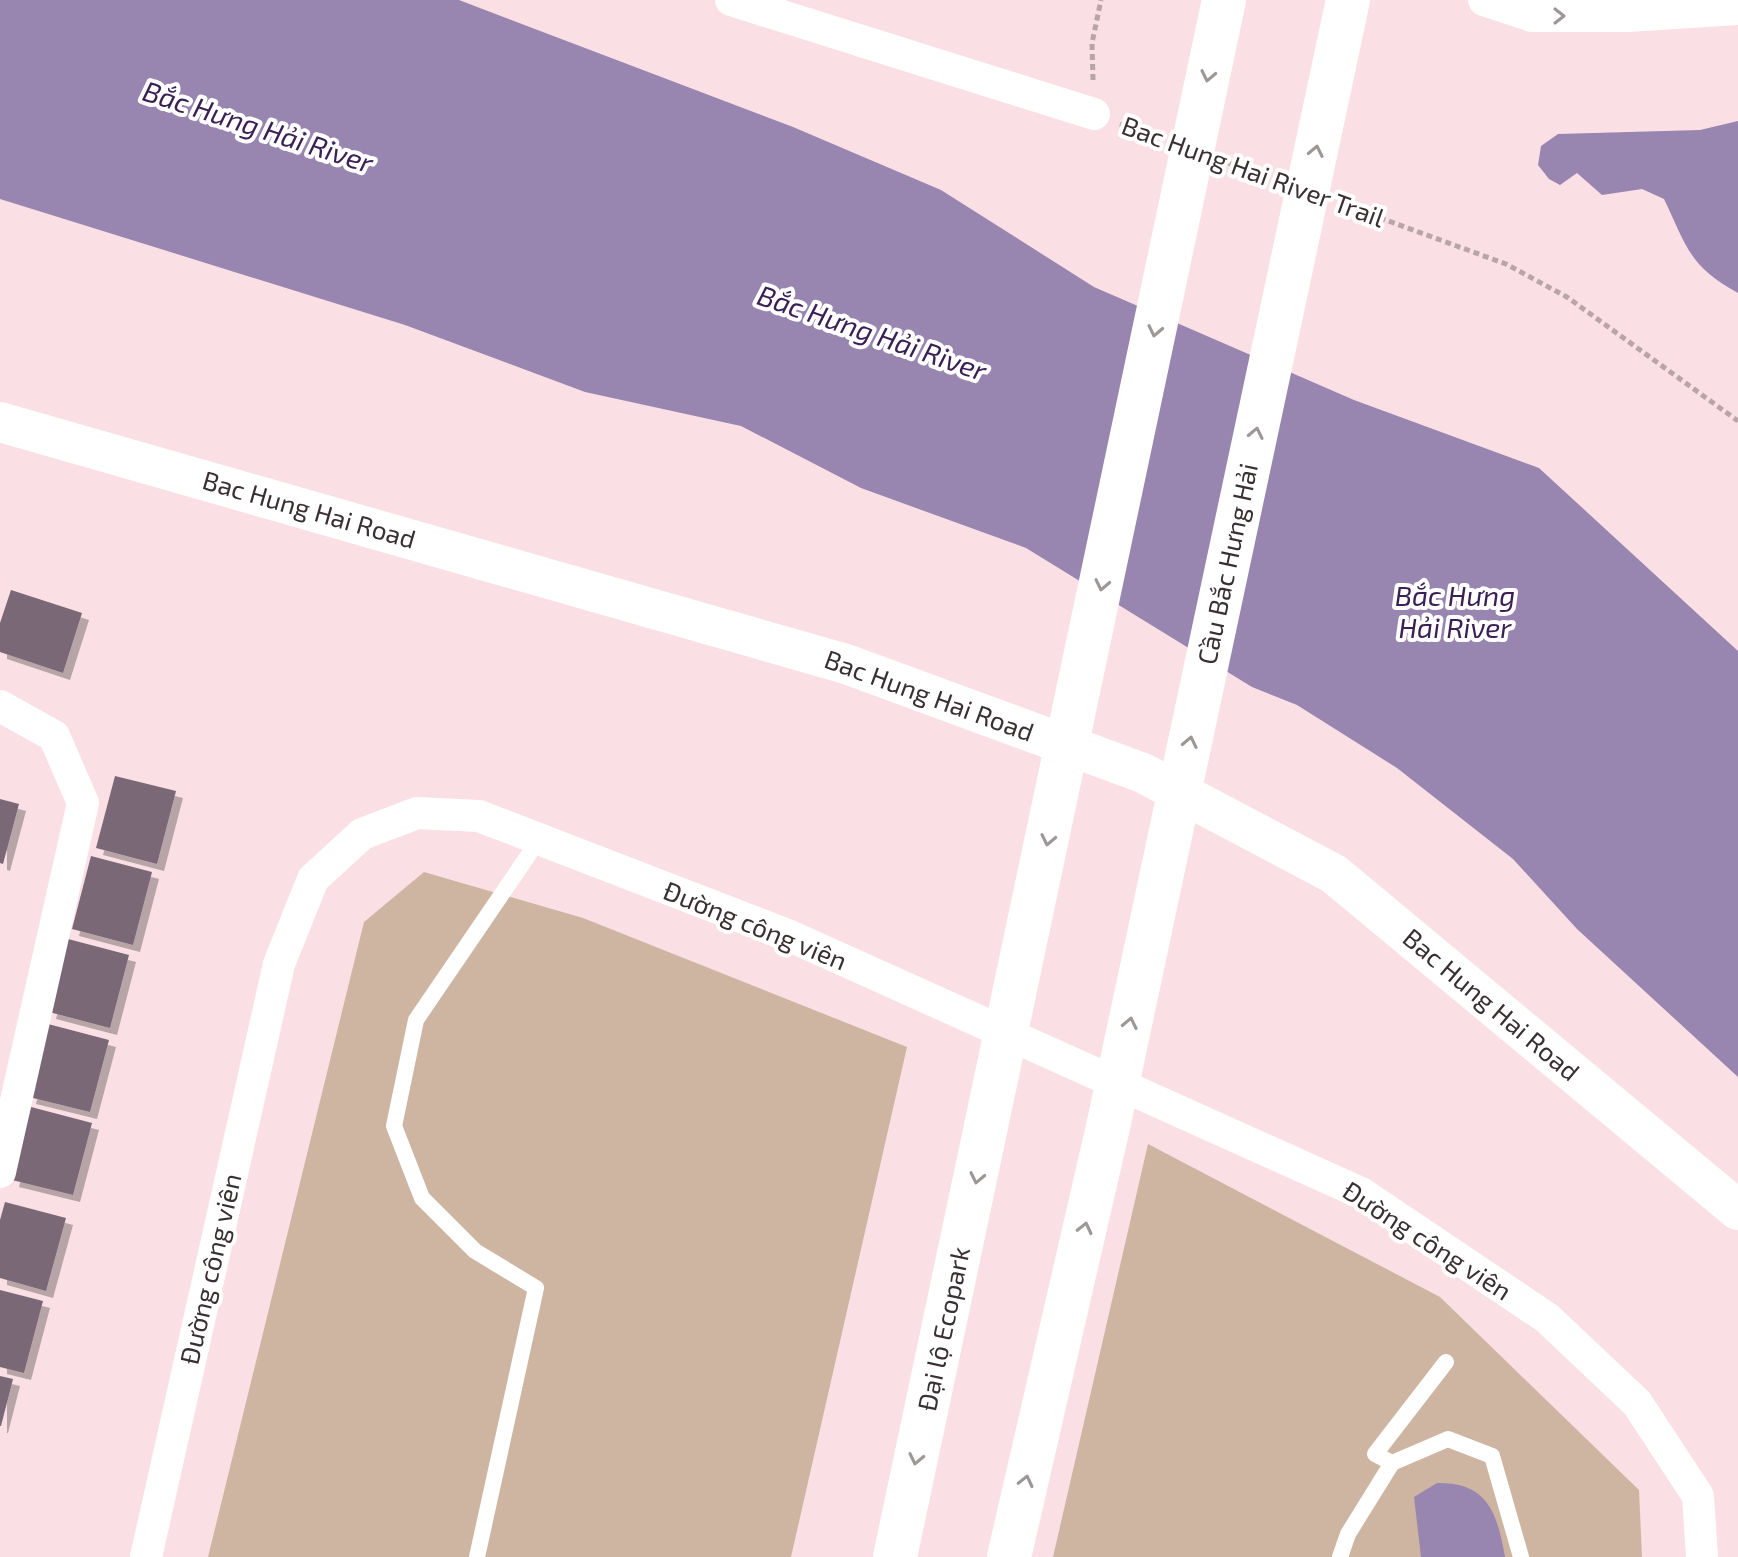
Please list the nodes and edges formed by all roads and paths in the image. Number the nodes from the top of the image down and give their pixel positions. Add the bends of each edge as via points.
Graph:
1 (731, 0) edge
2 (1101, 0) edge
3 (1224, 0) edge
4 (1348, 0) edge
5 (1484, 0) edge
6 (1738, 9) edge
7 (1094, 114) junction
8 (1166, 140) dead end
9 (1224, 162) dead end
10 (1282, 182) dead end
11 (1336, 202) dead end
12 (1738, 421) edge
13 (0, 422) edge
14 (0, 706) edge
15 (538, 841) junction
16 (0, 1172) edge
17 (1738, 1210) edge
18 (1446, 1362) dead end
19 (1392, 1463) junction
20 (146, 1557) edge
21 (477, 1557) edge
22 (895, 1557) edge
23 (1009, 1557) edge
24 (1340, 1557) edge
25 (1521, 1557) edge
26 (1702, 1557) edge

1 - 7 street, Bac Hung Hai River Trail
2 - 7 path via 1092,43
3 -> 22 highway, Đại lộ Ecopark
23 -> 4 highway, Cầu Bắc Hưng Hải via 1108,1127
5 -> 6 street via 1532,16
7 - 8 path, Bac Hung Hai River Trail
9 - 10 path, Bac Hung Hai River Trail
11 - 12 path, Bac Hung Hai River Trail via 1506,264 1567,297
13 - 17 street, Bac Hung Hai Road via 846,664 1143,773 1334,874
14 - 16 street via 54,736 83,803
15 - 20 street, Đường công viên via 479,816 417,813 362,834 313,879 279,964
15 - 21 lane via 416,1020 394,1126 422,1198 475,1251 536,1288
15 - 26 street, Đường công viên via 790,936 1361,1193 1547,1318 1637,1403 1698,1496
18 - 19 lane via 1375,1454
19 - 24 lane via 1348,1534
19 - 25 lane via 1448,1439 1492,1456

